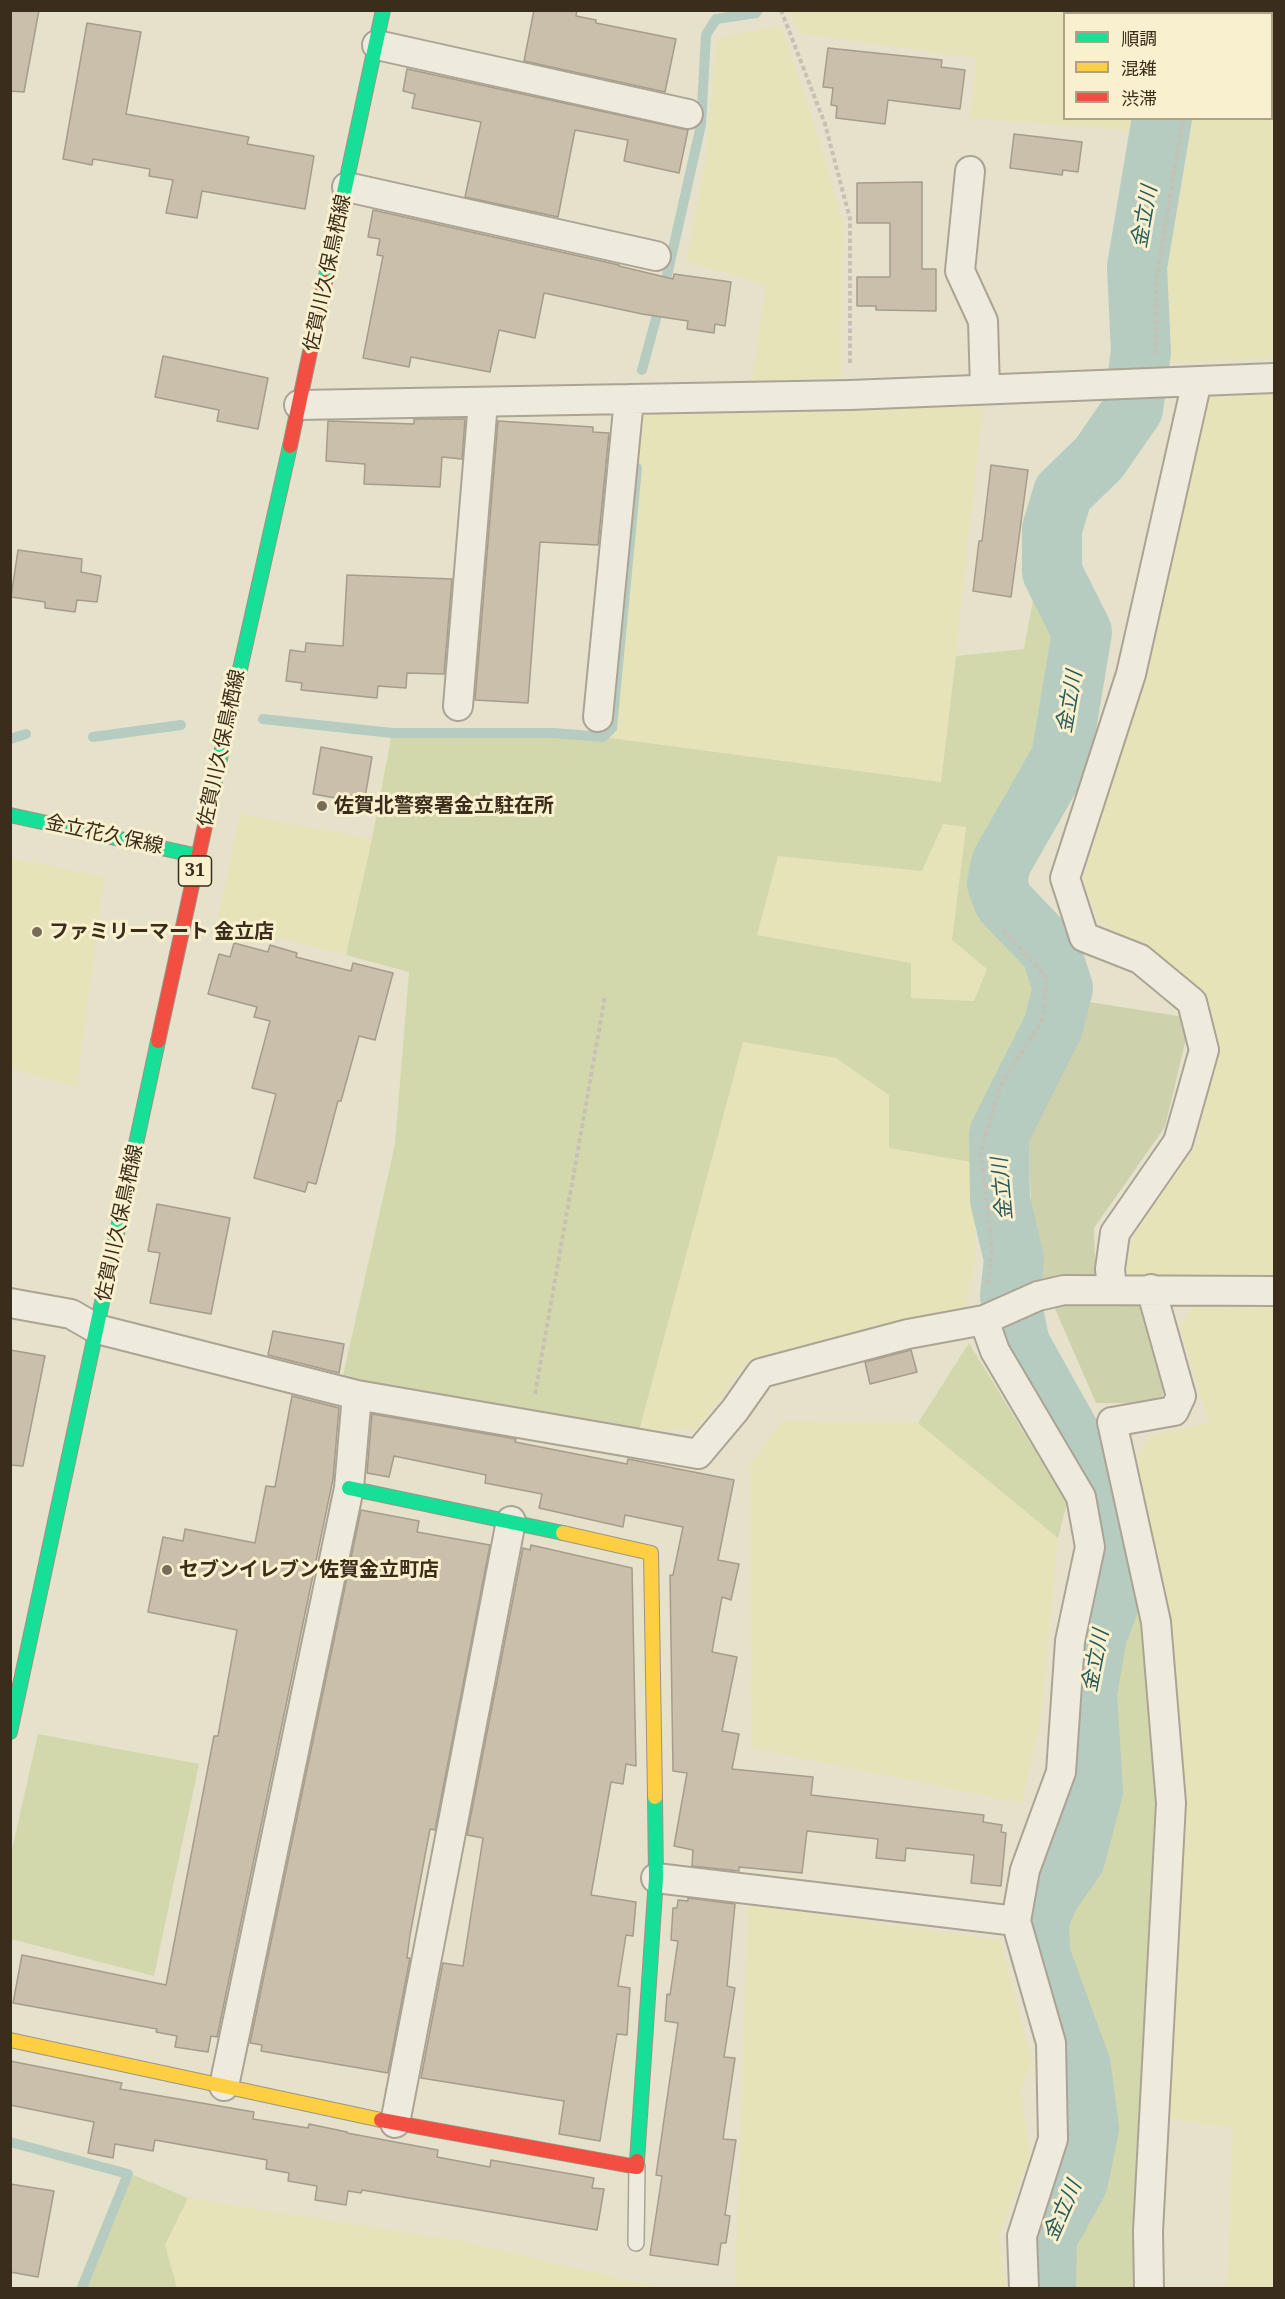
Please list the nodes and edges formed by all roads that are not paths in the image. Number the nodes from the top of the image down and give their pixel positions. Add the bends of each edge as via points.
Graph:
1 (383, 10) edge
2 (377, 45) junction
3 (688, 114) dead end
4 (970, 171) dead end
5 (347, 187) junction
6 (656, 256) dead end
7 (1275, 378) edge
8 (1197, 381) junction
9 (985, 389) junction
10 (629, 399) junction
11 (483, 402) junction
12 (299, 405) junction
13 (458, 706) dead end
14 (598, 717) dead end
15 (10, 815) edge
16 (198, 856) junction
17 (1112, 1289) junction
18 (1151, 1289) junction
19 (1275, 1291) edge
20 (10, 1303) edge
21 (984, 1320) junction
22 (97, 1329) junction
23 (357, 1395) junction
24 (349, 1488) junction
25 (511, 1521) junction
26 (10, 1732) edge
27 (656, 1878) junction
28 (1016, 1921) junction
29 (10, 2040) edge
30 (224, 2086) junction
31 (395, 2123) junction
32 (637, 2167) junction
33 (636, 2243) dead end
34 (1024, 2289) edge
35 (1149, 2289) edge

1 - 2 main road, 佐賀川久保鳥栖線 / 31
2 - 3 street
2 - 5 main road, 佐賀川久保鳥栖線 / 31
4 - 9 street via 960,271 983,321
5 - 6 street
5 - 12 main road, 佐賀川久保鳥栖線 / 31
7 - 8 street
8 - 9 street
8 - 17 street via 1131,674 1065,878 1084,937 1140,959 1192,1002 1204,1050 1178,1142 1115,1233 1110,1269
9 - 10 street
10 - 11 street
10 - 14 street
11 - 12 street
11 - 13 street
12 - 16 main road, 佐賀川久保鳥栖線 / 31
15 - 16 main road, 金立花久保線
16 - 22 main road, 佐賀川久保鳥栖線 / 31
17 - 18 street
17 - 21 street via 1064,1290 1038,1296
18 - 19 street
18 - 35 street via 1181,1396 1174,1411 1112,1422 1156,1622 1171,1803 1148,2231
20 - 22 street via 71,1314
21 - 23 street via 908,1334 762,1373 698,1454
21 - 28 street via 995,1351 1081,1497 1090,1547 1070,1641 1061,1772 1025,1870
22 - 23 street
22 - 26 main road, 佐賀川久保鳥栖線 / 31
23 - 24 street
24 - 25 main road
24 - 30 street
25 - 27 main road via 651,1553
25 - 31 street
27 - 28 street
27 - 32 main road
28 - 34 street via 1051,2043 1053,2139 1022,2236
29 - 30 main road
30 - 31 main road
31 - 32 main road
32 - 33 lane

